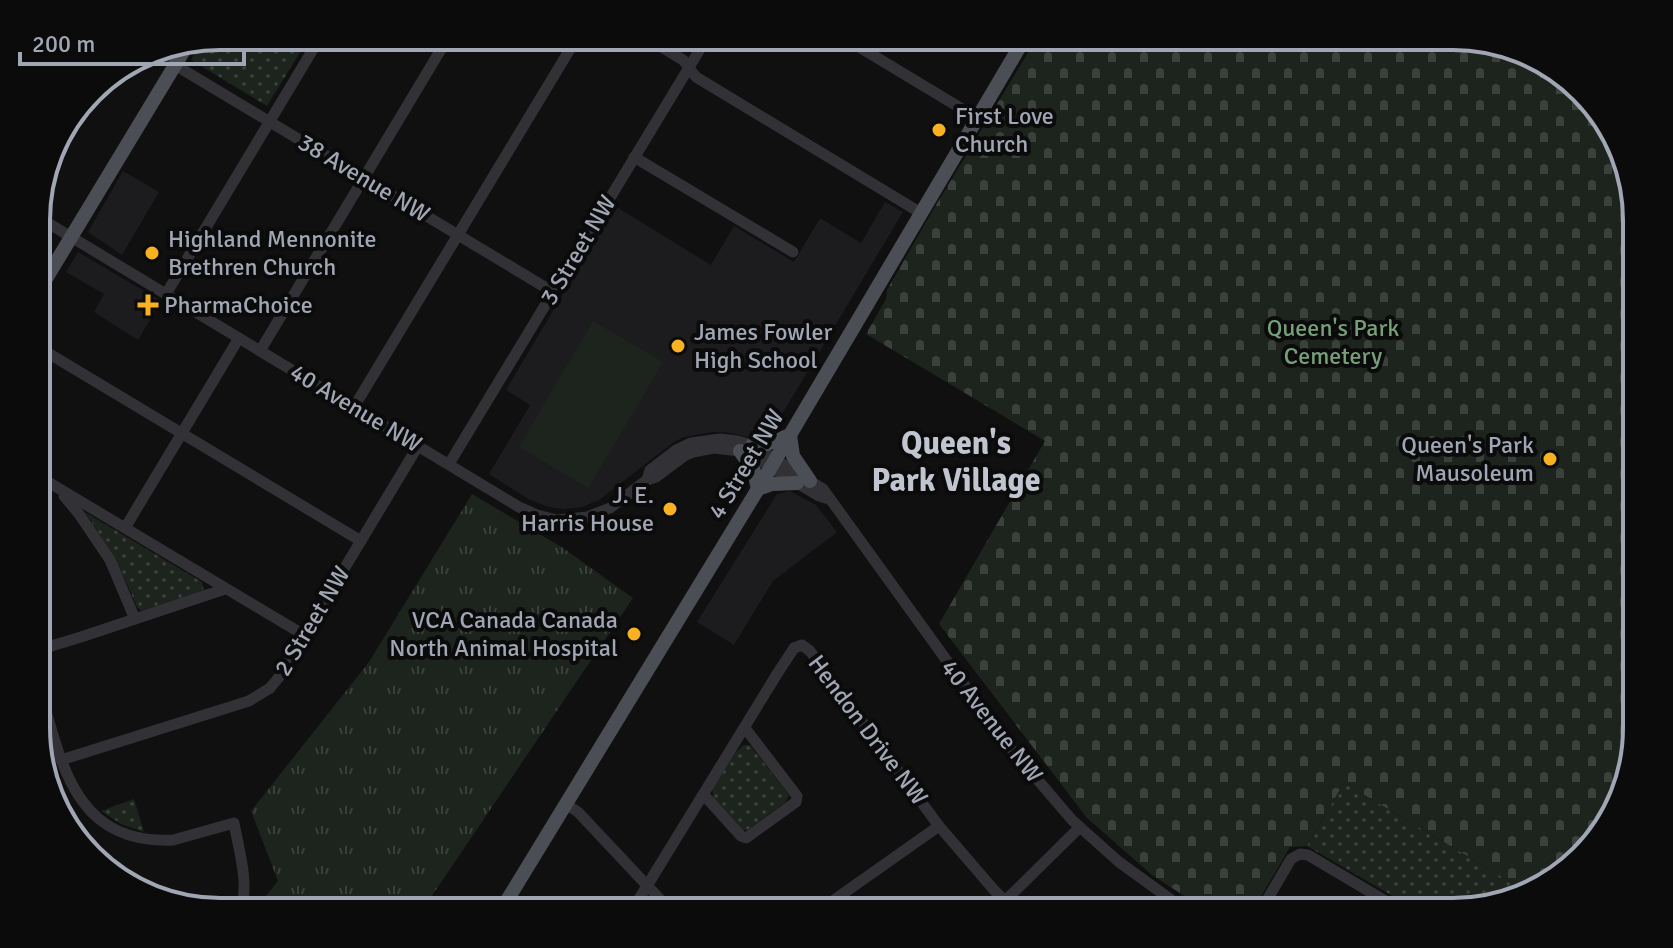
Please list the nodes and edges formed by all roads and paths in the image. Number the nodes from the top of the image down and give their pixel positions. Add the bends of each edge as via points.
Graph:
1 (312, 50) edge
2 (441, 50) edge
3 (570, 50) edge
4 (667, 50) edge
5 (700, 50) edge
6 (864, 50) edge
7 (1018, 50) edge
8 (181, 55) edge
9 (166, 59) edge
10 (175, 65) junction
11 (689, 68) junction
12 (977, 118) junction
13 (269, 121) junction
14 (634, 157) junction
15 (363, 178) junction
16 (921, 213) junction
17 (50, 224) edge
18 (458, 234) junction
19 (71, 237) junction
20 (793, 252) dead end
21 (50, 272) edge
22 (553, 292) junction
23 (166, 294) junction
24 (239, 338) junction
25 (260, 351) junction
26 (50, 354) edge
27 (354, 407) junction
28 (181, 433) junction
29 (790, 435) junction
30 (418, 446) junction
31 (746, 448) junction
32 (773, 463) junction
33 (449, 464) junction
34 (804, 482) junction
35 (50, 484) edge
36 (58, 489) junction
37 (758, 489) junction
38 (125, 528) junction
39 (361, 541) junction
40 (225, 589) junction
41 (135, 619) junction
42 (304, 635) junction
43 (50, 646) edge
44 (50, 723) edge
45 (745, 728) junction
46 (61, 760) junction
47 (704, 795) junction
48 (566, 804) junction
49 (939, 826) junction
50 (1080, 827) junction
51 (647, 885) junction
52 (244, 898) edge
53 (509, 898) edge
54 (639, 898) edge
55 (659, 898) edge
56 (837, 898) edge
57 (1002, 898) edge
58 (1008, 898) edge
59 (1169, 898) edge
60 (1268, 898) edge
61 (1380, 898) edge

1 - 13 street
2 - 15 street
3 - 18 street
4 - 11 street
5 - 11 street, 3 Street NW
6 - 12 street
7 - 12 main road, 4 Street NW
8 - 10 main road
9 - 10 street, 38 Avenue NW
10 - 13 street, 38 Avenue NW
10 - 19 main road
11 - 14 street, 3 Street NW
11 - 16 street
12 - 16 main road, 4 Street NW
13 - 15 street, 38 Avenue NW
13 - 23 street
14 - 20 street
14 - 22 street, 3 Street NW
15 - 18 street, 38 Avenue NW
15 - 25 street
16 - 29 main road, 4 Street NW
17 - 19 street, 40 Avenue NW
18 - 22 street, 38 Avenue NW
18 - 27 street
19 - 21 main road
19 - 23 street, 40 Avenue NW
22 - 33 street, 3 Street NW
23 - 24 street, 40 Avenue NW
24 - 25 street, 40 Avenue NW
24 - 28 street
25 - 27 street, 40 Avenue NW
26 - 28 street
27 - 30 street, 40 Avenue NW
28 - 38 street
28 - 39 street
29 - 31 main road
29 - 32 main road, 4 Street NW
29 - 34 main road
30 - 33 street, 40 Avenue NW
30 - 39 street, 2 Street NW
31 - 32 street, 40 Avenue NW
31 - 33 street, 40 Avenue NW via 693,452 603,512 578,519 528,512
31 - 37 main road
32 - 34 street, 40 Avenue NW
32 - 37 main road, 4 Street NW
34 - 37 main road
34 - 50 street, 40 Avenue NW via 823,489 1007,744
35 - 36 street
36 - 38 street
36 - 41 street via 110,560
37 - 48 main road, 4 Street NW
38 - 40 street
39 - 42 street, 2 Street NW
40 - 41 street
40 - 42 street
41 - 43 street
42 - 46 street, 2 Street NW via 270,688 249,701
44 - 46 street
45 - 47 street, Hendon Drive NW
45 - 47 street via 797,796 796,802 746,838
45 - 49 street, Hendon Drive NW via 794,648 802,645
46 - 52 street via 87,808 124,833 173,840 234,823
47 - 51 street, Hendon Drive NW
48 - 51 street
48 - 53 main road, 4 Street NW
49 - 56 street
49 - 57 street, Hendon Drive NW
50 - 58 street
50 - 59 street, 40 Avenue NW
51 - 54 street, Hendon Drive NW
51 - 55 street
60 - 61 street via 1291,859 1300,854

